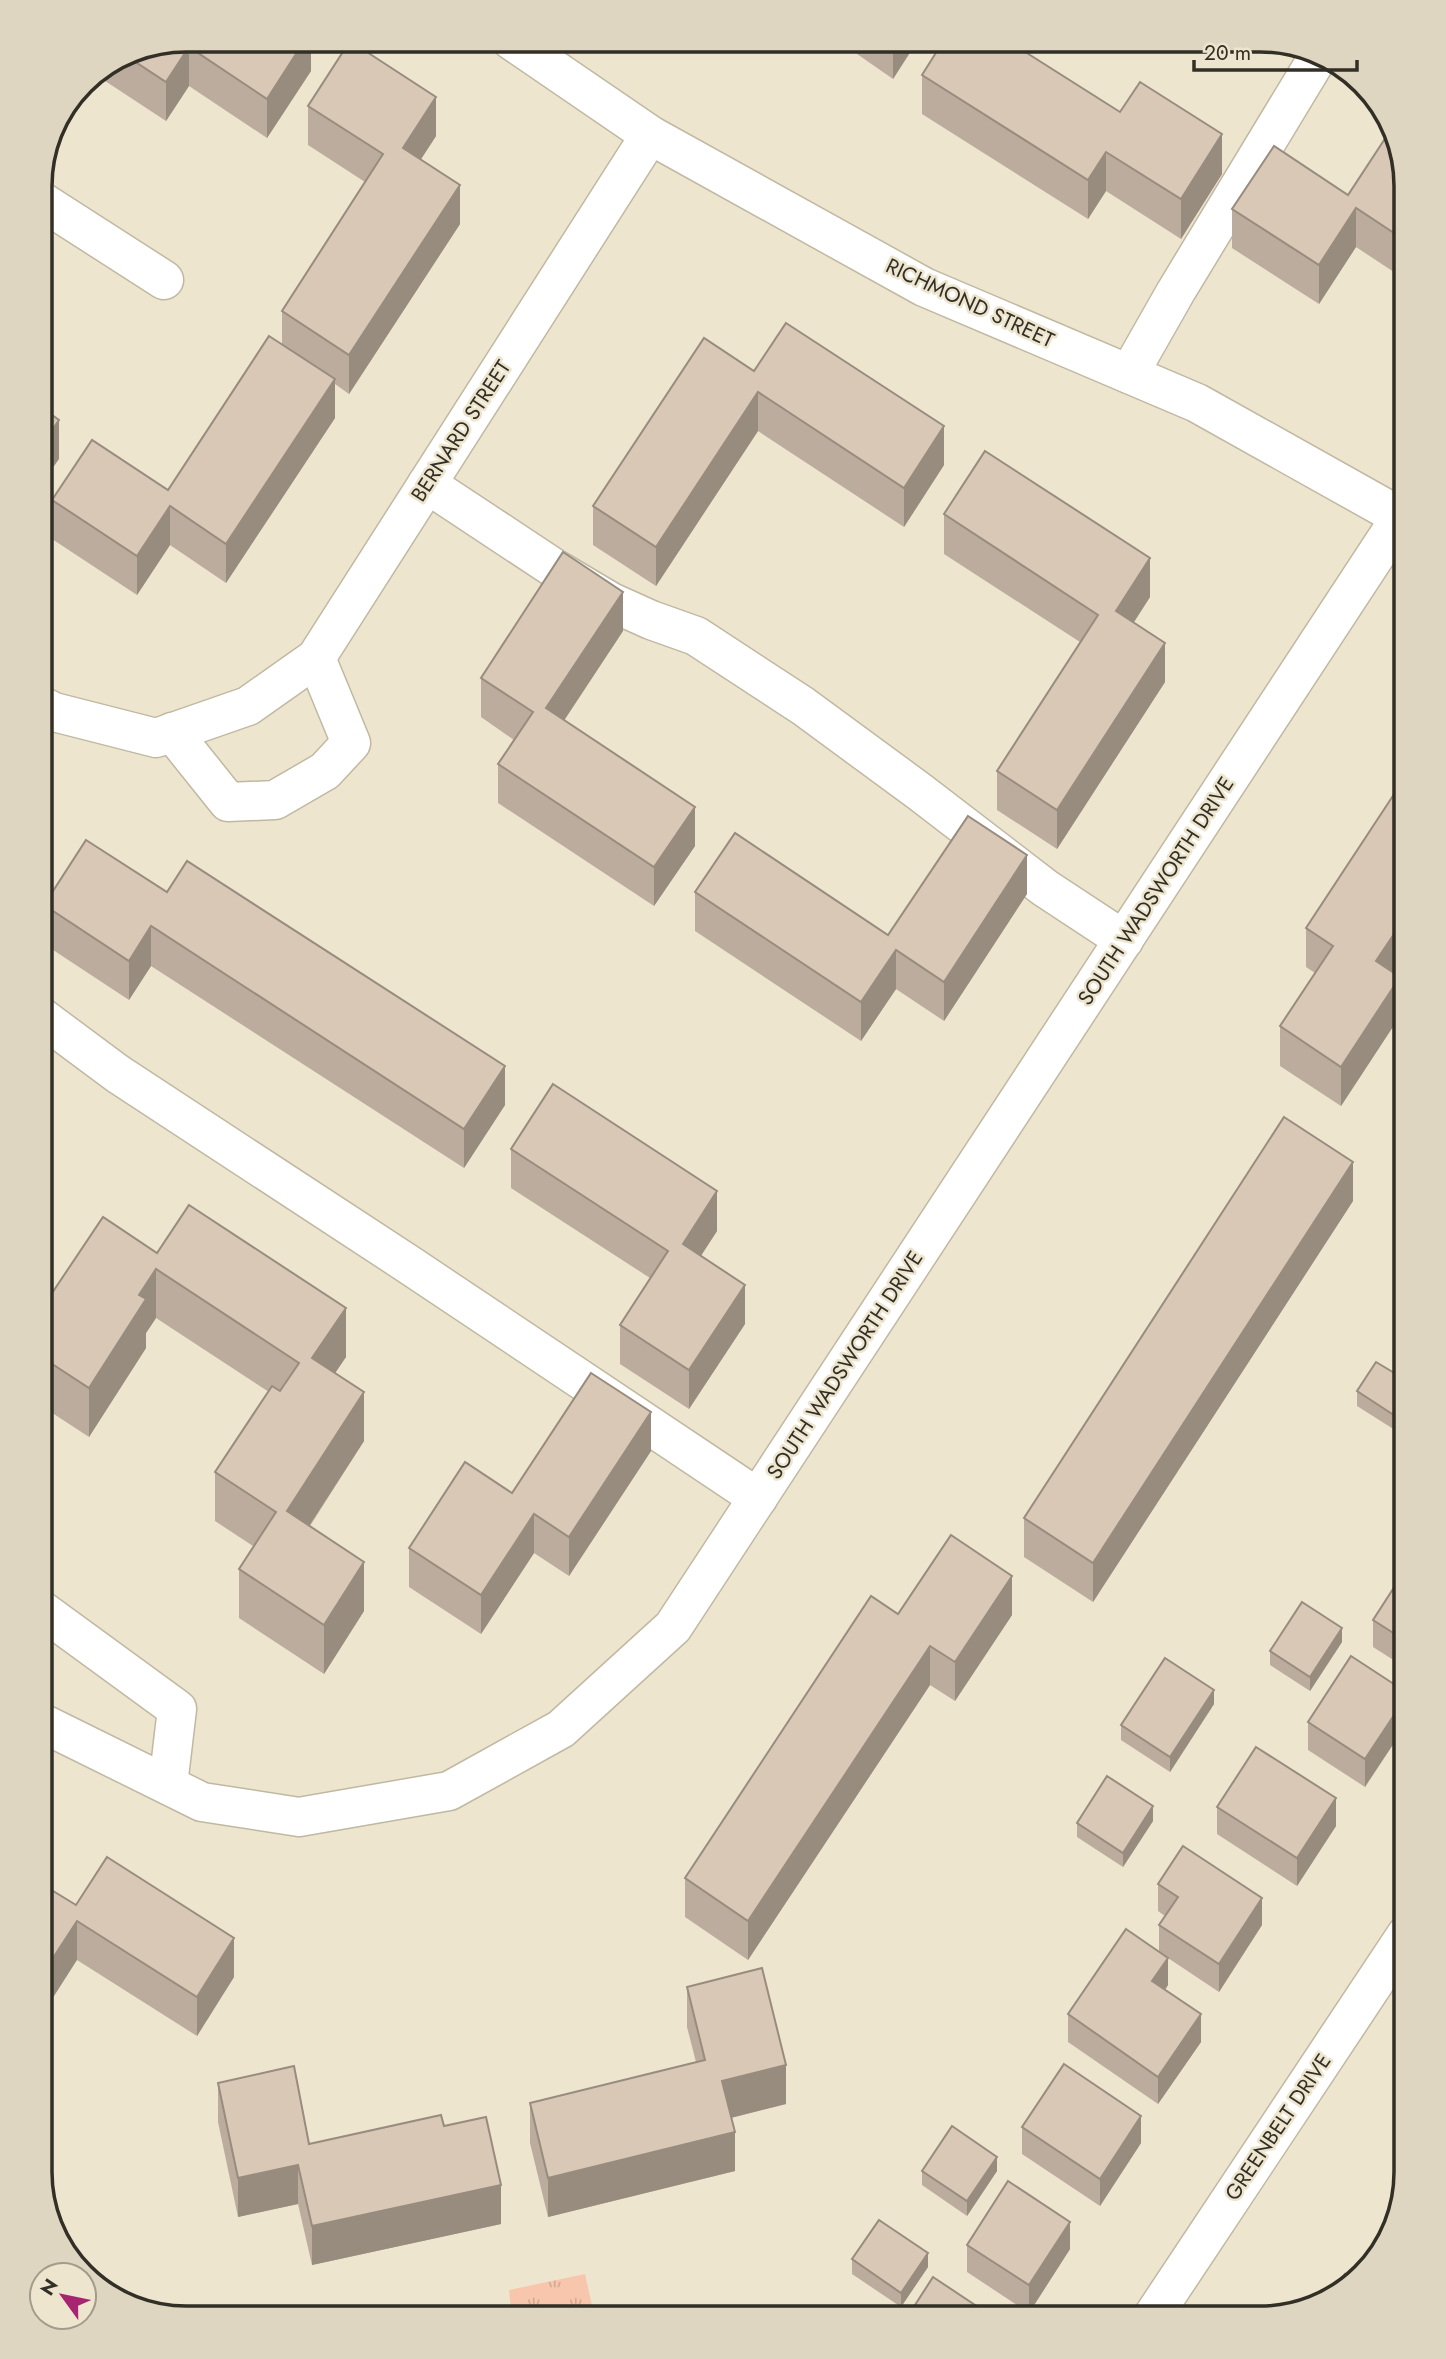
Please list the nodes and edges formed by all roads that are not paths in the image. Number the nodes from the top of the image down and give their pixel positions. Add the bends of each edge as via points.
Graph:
1 (529, 52) edge
2 (1314, 64) edge
3 (650, 135) junction
4 (53, 209) edge
5 (164, 280) dead end
6 (1129, 374) junction
7 (427, 484) junction
8 (1394, 510) edge
9 (1394, 530) edge
10 (316, 659) junction
11 (53, 711) edge
12 (172, 732) junction
13 (1124, 940) junction
14 (53, 1025) edge
15 (758, 1498) junction
16 (52, 1618) edge
17 (52, 1728) edge
18 (168, 1785) junction
19 (1394, 1953) edge
20 (1160, 2306) edge

1 - 3 street, RICHMOND STREET
2 - 6 street
3 - 6 street, RICHMOND STREET via 924,287
3 - 7 street, BERNARD STREET
4 - 5 street
6 - 8 street, RICHMOND STREET via 1197,403
7 - 10 street, BERNARD STREET
7 - 13 street via 557,570 611,601 696,636 803,706 1045,888
9 - 13 street, SOUTH WADSWORTH DRIVE
10 - 12 street, BERNARD STREET via 248,706
10 - 12 street via 351,743 325,771 275,800 228,802
11 - 12 street, BERNARD STREET via 156,738
13 - 15 street, SOUTH WADSWORTH DRIVE
14 - 15 street via 118,1074
15 - 18 street, SOUTH WADSWORTH DRIVE via 673,1627 561,1729 449,1791 299,1817 202,1802
16 - 18 street via 177,1709
17 - 18 street, SOUTH WADSWORTH DRIVE
19 - 20 street, GREENBELT DRIVE

